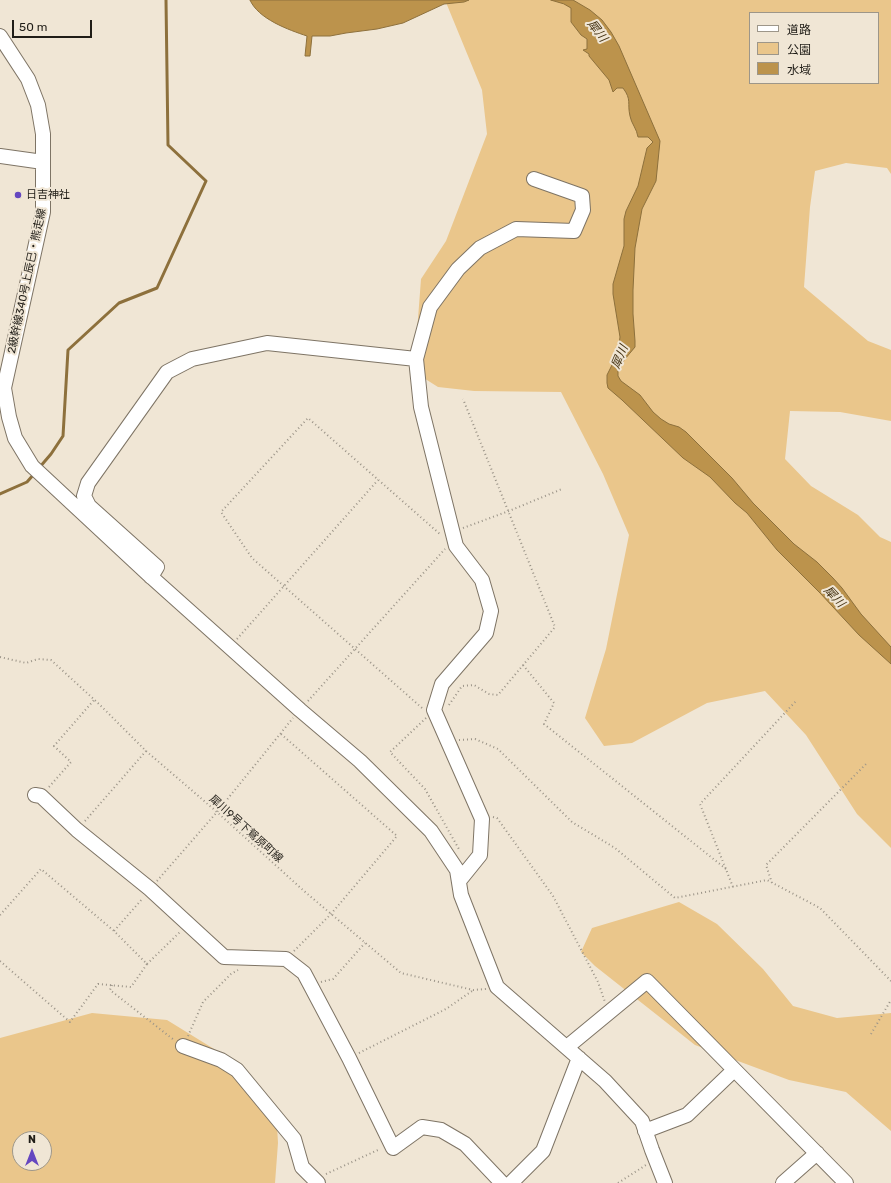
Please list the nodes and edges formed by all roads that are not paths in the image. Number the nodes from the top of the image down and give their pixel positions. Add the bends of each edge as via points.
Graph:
1 (0, 36) edge
2 (0, 156) edge
3 (43, 162) junction
4 (534, 179) dead end
5 (416, 359) junction
6 (150, 576) junction
7 (38, 796) road end
8 (459, 881) junction
9 (183, 1046) road end
10 (567, 1047) junction
11 (579, 1058) junction
12 (734, 1070) junction
13 (645, 1130) junction
14 (817, 1153) junction
15 (316, 1181) edge
16 (502, 1183) edge
17 (511, 1183) edge
18 (665, 1183) edge
19 (783, 1183) edge
20 (846, 1183) edge

1 - 3 street, 2級幹線340号上辰巳・熊走線 via 28,79 38,105
2 - 3 street
3 - 6 street, 2級幹線340号上辰巳・熊走線 via 43,212 4,388 9,417 15,438 32,466
4 - 5 street via 582,196 583,210 574,231 516,229 480,248 458,270 430,307
5 - 6 street via 267,343 192,359 167,372 88,483 84,496 89,506 157,566
5 - 8 street via 421,407 453,540 482,580 491,611 486,633 442,684 434,710 482,819 480,855
6 - 8 street, 2級幹線340号上辰巳・熊走線 via 360,761 431,831 457,870
7 - 16 street via 150,890 224,957 286,959 304,973 393,1148 422,1127 441,1130 465,1144
8 - 10 street, 2級幹線340号上辰巳・熊走線 via 461,895 497,987
9 - 15 street via 221,1060 237,1070 294,1139 302,1167
10 - 11 street
10 - 12 street via 647,981
11 - 13 street via 622,1098 642,1121
11 - 17 street via 543,1151
12 - 13 street via 688,1115
12 - 14 street
13 - 18 street
14 - 19 street
14 - 20 street

